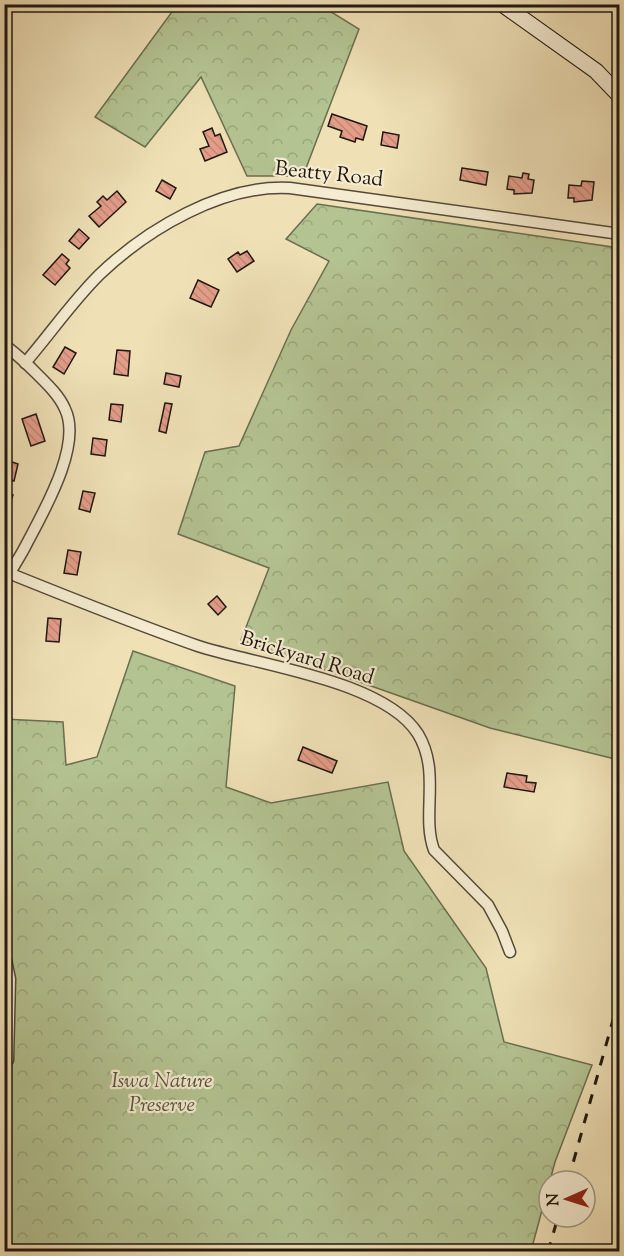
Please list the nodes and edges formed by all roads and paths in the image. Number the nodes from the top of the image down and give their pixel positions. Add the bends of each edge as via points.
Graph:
1 (502, 4) edge
2 (620, 96) edge
3 (620, 234) edge
4 (4, 345) edge
5 (25, 363) junction
6 (8, 578) edge
7 (4, 950) edge
8 (510, 952) dead end
9 (8, 1060) dead end

1 - 2 street via 596,71
3 - 5 street, Beatty Road via 300,189 248,189 194,211 109,267
4 - 5 street, Brickyard Road
5 - 6 street, Brickyard Road via 65,408 68,444 60,473
6 - 8 street, Brickyard Road via 201,647 342,686 401,716 424,746 431,781 434,850 488,905
7 - 9 street via 10,979

